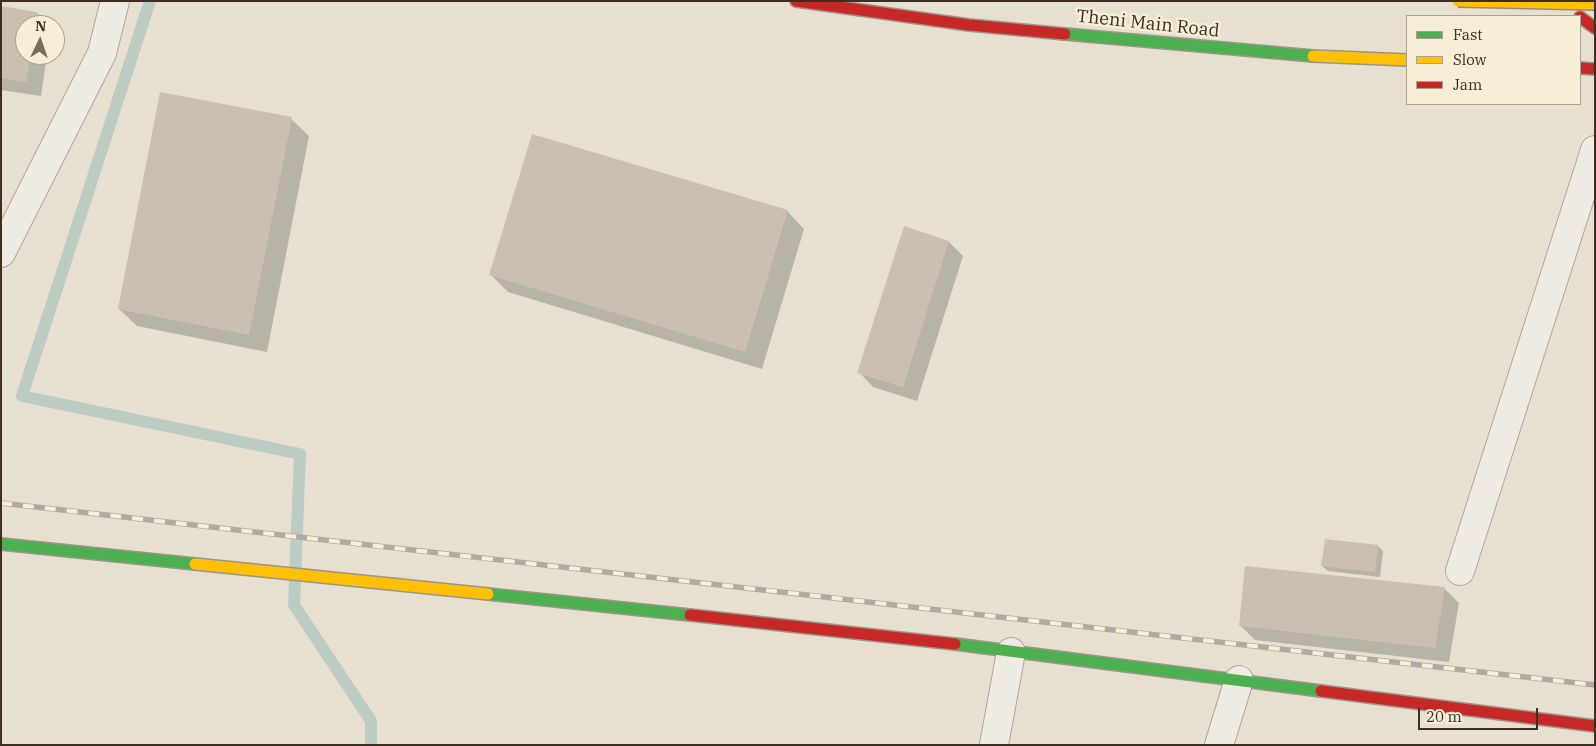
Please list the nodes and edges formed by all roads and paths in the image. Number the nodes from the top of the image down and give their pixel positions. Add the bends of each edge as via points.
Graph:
1 (115, 1) edge
2 (796, 1) edge
3 (1458, 1) edge
4 (1563, 1) edge
5 (1595, 4) edge
6 (1578, 15) edge
7 (1581, 18) edge
8 (1591, 29) edge
9 (1406, 60) edge
10 (1581, 68) edge
11 (1595, 69) edge
12 (1595, 150) edge
13 (1, 253) edge
14 (1, 544) edge
15 (1460, 571) dead end
16 (1011, 652) junction
17 (1239, 680) junction
18 (1595, 726) edge
19 (994, 745) edge
20 (1219, 745) edge

1 - 13 street via 102,53
2 - 9 main road, Theni Main Road via 979,26 1287,55
3 - 5 main road, bridge
4 - 6 main road
7 - 8 main road
10 - 11 main road
12 - 15 street
14 - 16 main road via 904,637
16 - 17 main road
16 - 19 street
17 - 18 main road
17 - 20 street

